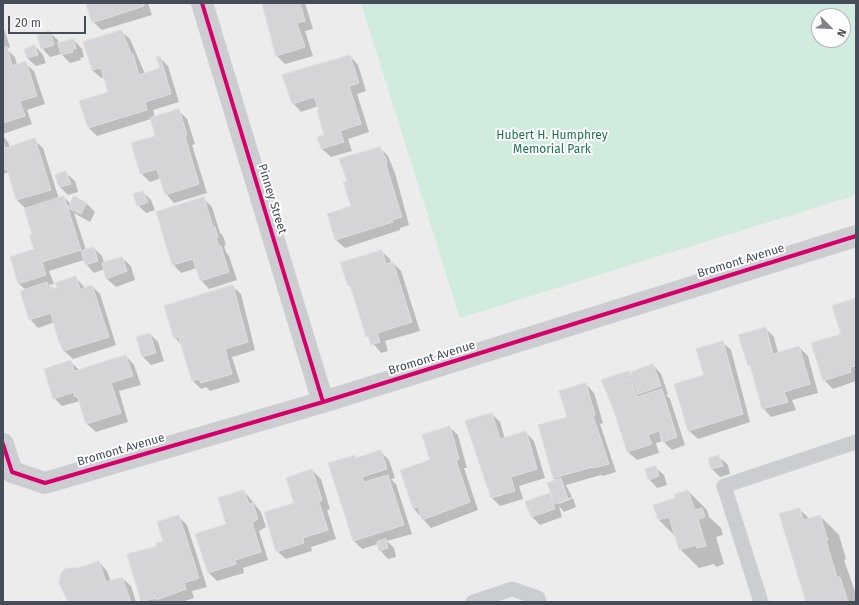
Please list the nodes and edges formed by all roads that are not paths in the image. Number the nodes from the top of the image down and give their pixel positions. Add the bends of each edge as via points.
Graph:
1 (202, 3) edge
2 (856, 236) edge
3 (323, 402) junction
4 (856, 442) edge
5 (3, 444) edge
6 (473, 602) edge
7 (539, 602) edge
8 (761, 602) edge

1 - 3 street, Pinney Street
2 - 3 street, Bromont Avenue
3 - 5 street, Bromont Avenue via 45,483 12,472
4 - 8 lane via 724,486
6 - 7 lane via 512,589 538,598

